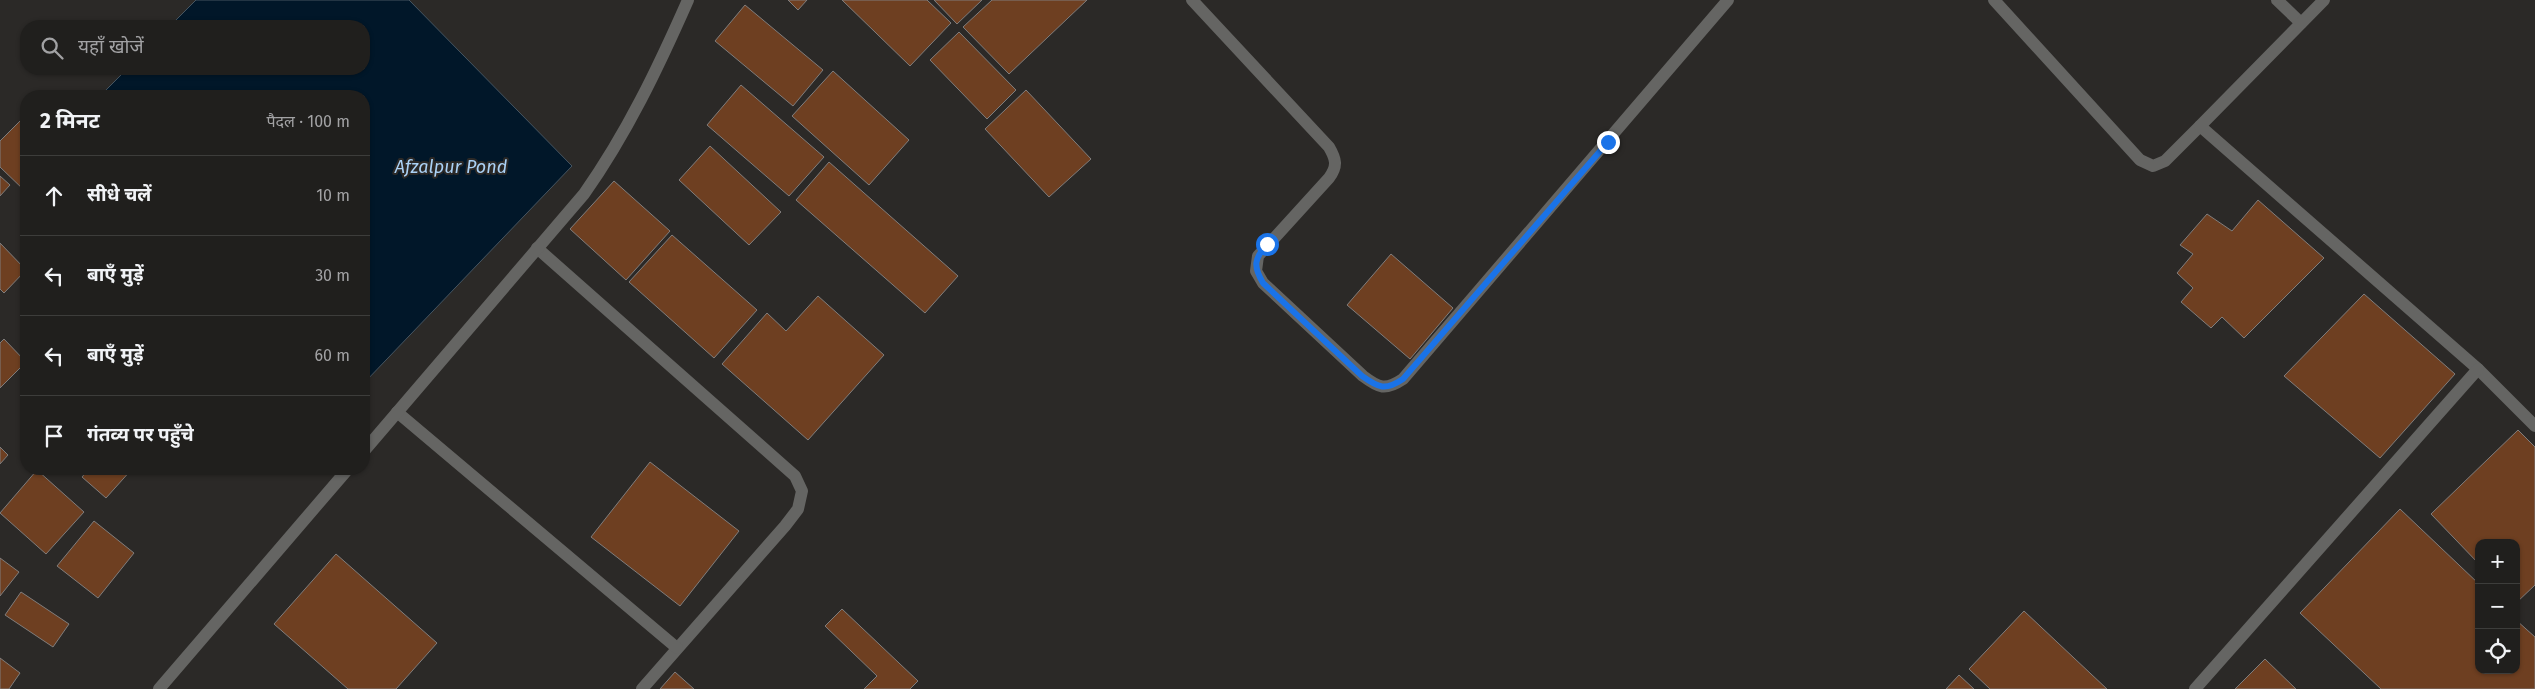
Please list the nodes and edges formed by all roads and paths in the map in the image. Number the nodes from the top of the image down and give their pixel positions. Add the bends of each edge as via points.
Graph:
1 (688, 0) edge
2 (1192, 0) edge
3 (1728, 0) edge
4 (1994, 0) edge
5 (2277, 0) edge
6 (2324, 0) edge
7 (2301, 23) junction
8 (2200, 126) junction
9 (537, 248) junction
10 (2478, 369) junction
11 (397, 412) junction
12 (2535, 426) edge
13 (370, 444) edge
14 (343, 475) edge
15 (678, 648) junction
16 (159, 689) edge
17 (642, 689) edge
18 (2195, 689) edge

1 - 9 street via 636,112 612,154 584,194
2 - 3 street via 1336,158 1332,174 1258,256 1256,271 1263,283 1362,376 1378,387 1392,386 1403,379
4 - 8 street via 2140,160 2153,166 2165,161
5 - 7 street
6 - 7 street
7 - 8 street
8 - 10 street
9 - 11 street
9 - 15 street via 794,476 802,491 798,509 785,526
10 - 12 street
10 - 18 street
11 - 13 street
11 - 15 street
14 - 16 street
15 - 17 street

